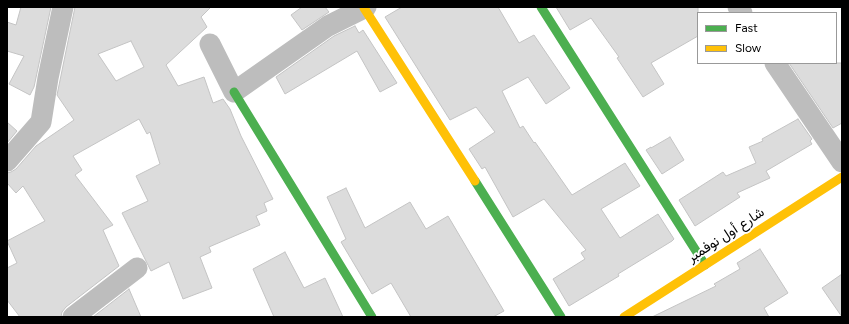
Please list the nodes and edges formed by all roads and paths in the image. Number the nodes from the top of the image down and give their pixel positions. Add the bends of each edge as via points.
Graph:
1 (63, 7) edge
2 (540, 7) edge
3 (365, 8) edge
4 (210, 44) dead end
5 (776, 64) edge
6 (234, 92) junction
7 (7, 161) edge
8 (842, 162) edge
9 (842, 177) edge
10 (705, 265) junction
11 (137, 268) dead end
12 (73, 317) edge
13 (372, 317) edge
14 (561, 317) edge
15 (624, 317) edge

1 - 7 street via 41,122
2 - 10 street
3 - 6 street via 328,26
3 - 14 street
4 - 6 street
5 - 8 street
6 - 13 street
9 - 10 street, شارع أول نوفمبر
10 - 15 street, شارع أول نوفمبر
11 - 12 street

